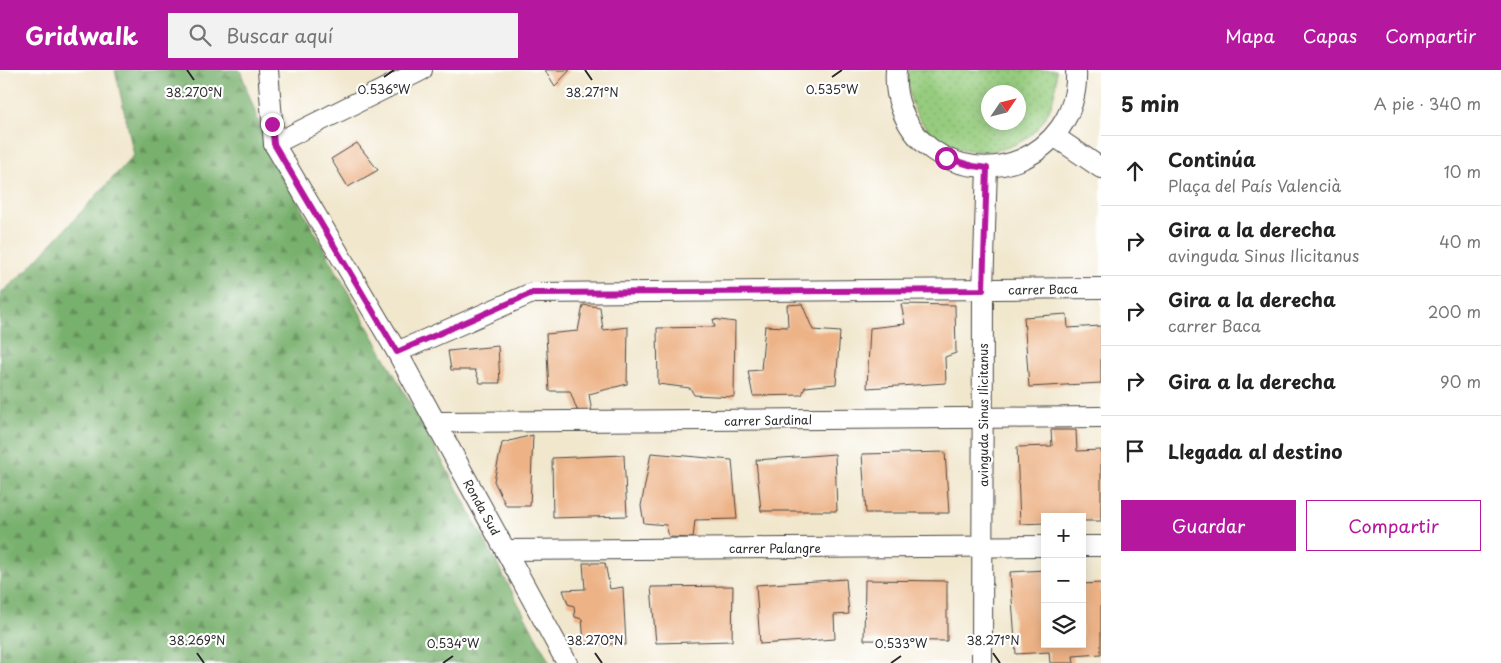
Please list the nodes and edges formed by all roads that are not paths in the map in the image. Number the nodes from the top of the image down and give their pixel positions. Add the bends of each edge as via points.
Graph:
1 (268, 70) edge
2 (422, 70) edge
3 (896, 70) edge
4 (1076, 70) edge
5 (1054, 136) junction
6 (274, 144) junction
7 (987, 168) junction
8 (1101, 168) edge
9 (1101, 288) edge
10 (983, 290) junction
11 (397, 352) junction
12 (1101, 417) edge
13 (983, 418) junction
14 (435, 422) junction
15 (982, 546) junction
16 (1041, 546) edge
17 (1086, 546) edge
18 (1101, 546) edge
19 (505, 550) junction
20 (567, 663) edge
21 (982, 663) edge

1 - 6 street
2 - 6 street
3 - 7 street via 901,108 914,132 946,158
4 - 5 street via 1071,109
5 - 7 street via 1024,159
5 - 8 street
6 - 11 street, Ronda Sud
7 - 10 street, avinguda Sinus Ilicitanus
9 - 10 street, carrer Baca
10 - 11 street, carrer Baca via 532,293
10 - 13 street, avinguda Sinus Ilicitanus
11 - 14 street, Ronda Sud
12 - 13 street, carrer Sardinal
13 - 14 street, carrer Sardinal
13 - 15 street, avinguda Sinus Ilicitanus
14 - 19 street, Ronda Sud
15 - 16 street, carrer Palangre
15 - 19 street, carrer Palangre
15 - 21 street, avinguda Sinus Ilicitanus
17 - 18 street
19 - 20 street, Ronda Sud

